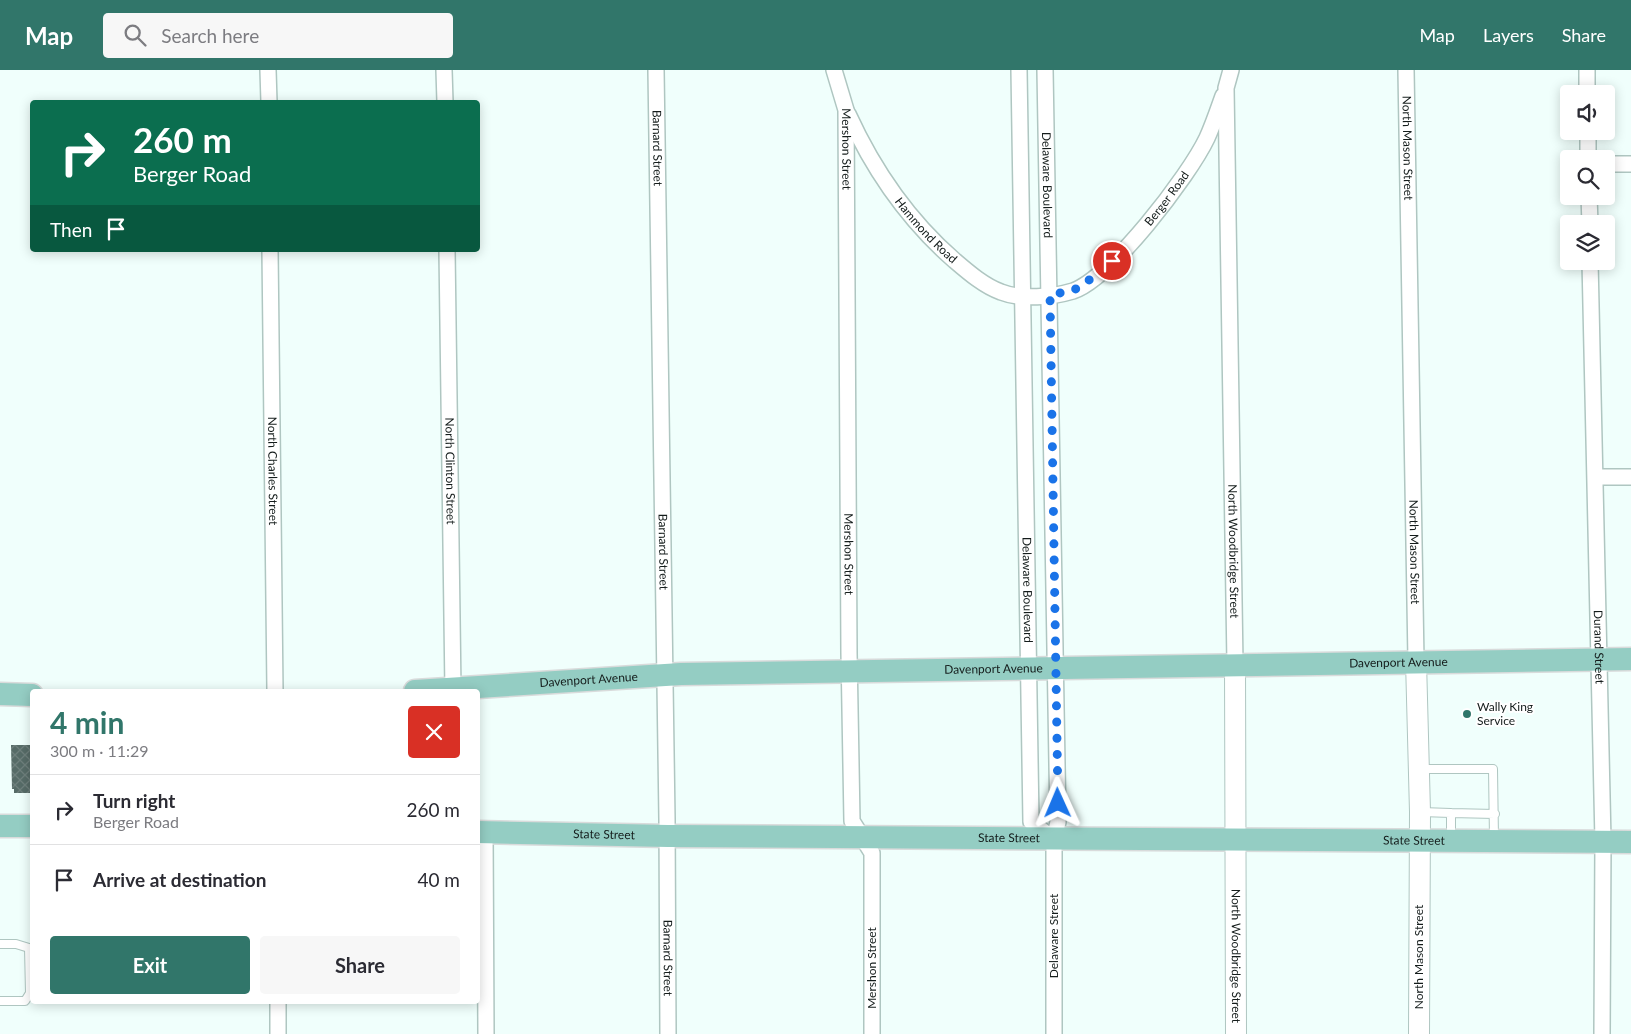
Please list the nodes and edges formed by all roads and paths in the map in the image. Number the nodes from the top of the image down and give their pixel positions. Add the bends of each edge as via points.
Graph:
1 (268, 70) edge
2 (444, 70) edge
3 (656, 70) edge
4 (834, 70) edge
5 (1019, 70) edge
6 (1045, 70) edge
7 (1231, 70) edge
8 (1406, 70) edge
9 (1587, 70) edge
10 (1587, 85) edge
11 (1226, 88) junction
12 (269, 100) edge
13 (445, 100) edge
14 (846, 110) junction
15 (1615, 164) edge
16 (1631, 164) edge
17 (270, 252) edge
18 (447, 252) edge
19 (1590, 270) edge
20 (1050, 295) junction
21 (1022, 296) junction
22 (1596, 477) junction
23 (1631, 477) edge
24 (1599, 659) junction
25 (1631, 659) edge
26 (1416, 661) junction
27 (1235, 664) junction
28 (1056, 666) junction
29 (1028, 667) junction
30 (849, 670) junction
31 (665, 674) junction
32 (275, 689) edge
33 (453, 689) edge
34 (466, 689) edge
35 (0, 694) edge
36 (30, 695) edge
37 (1419, 769) junction
38 (1420, 812) junction
39 (1451, 813) junction
40 (1495, 814) junction
41 (0, 826) edge
42 (30, 826) edge
43 (481, 832) edge
44 (668, 836) junction
45 (863, 837) junction
46 (1237, 838) junction
47 (1054, 839) junction
48 (1420, 841) junction
49 (1451, 841) junction
50 (1494, 841) junction
51 (1603, 842) junction
52 (1631, 842) edge
53 (0, 944) edge
54 (0, 1001) edge
55 (278, 1004) edge
56 (278, 1034) edge
57 (486, 1034) edge
58 (668, 1034) edge
59 (872, 1034) edge
60 (1054, 1034) edge
61 (1236, 1034) edge
62 (1419, 1034) edge
63 (1602, 1034) edge

1 - 12 street
2 - 13 street
3 - 31 street, Barnard Street
4 - 14 street, Mershon Street
5 - 21 street, Delaware Boulevard
6 - 20 street, Delaware Boulevard
7 - 11 street, North Woodbridge Street
8 - 26 street, North Mason Street
9 - 10 street
11 - 20 street, Berger Road via 1206,139 1182,179 1144,229 1101,272 1074,290
11 - 27 street, North Woodbridge Street
14 - 21 street, Hammond Road via 885,185 912,219 970,274 1001,292
14 - 30 street, Mershon Street
15 - 16 street
17 - 32 street, North Charles Street
18 - 33 street, North Clinton Street
19 - 22 street, Durand Street
20 - 21 street, Hammond Road
20 - 28 street, Delaware Boulevard
21 - 29 street, Delaware Boulevard
22 - 23 street
22 - 24 street, Durand Street
24 - 25 main road, Davenport Avenue
24 - 26 main road, Davenport Avenue
24 - 51 street, Durand Street
26 - 27 main road, Davenport Avenue
26 - 37 main road, North Mason Street
27 - 28 main road, Davenport Avenue
27 - 46 main road, North Woodbridge Street
28 - 29 main road, Davenport Avenue
28 - 47 street, Delaware Boulevard via 1058,822
29 - 30 main road, Davenport Avenue
29 - 47 street, Delaware Boulevard via 1031,822
30 - 31 main road, Davenport Avenue
30 - 45 street, Mershon Street via 852,821
31 - 34 main road, Davenport Avenue
31 - 44 street, Barnard Street
35 - 36 main road
37 - 38 main road, North Mason Street
37 - 40 lane via 1493,769
38 - 39 lane
38 - 48 main road, North Mason Street
39 - 40 lane
39 - 49 lane
40 - 50 lane
41 - 42 main road
43 - 44 main road, State Street
43 - 57 street
44 - 45 main road, State Street
44 - 58 street, Barnard Street
45 - 47 main road, State Street
45 - 59 street, Mershon Street via 872,853
46 - 47 main road, State Street
46 - 48 main road, State Street
46 - 61 main road, North Woodbridge Street
47 - 60 street, Delaware Street
48 - 49 main road, State Street
48 - 62 main road, North Mason Street
49 - 50 main road, State Street
50 - 51 main road, State Street
51 - 52 main road, State Street
51 - 63 street, Durand Street
53 - 54 lane via 29,948 30,992 25,1001
55 - 56 street

